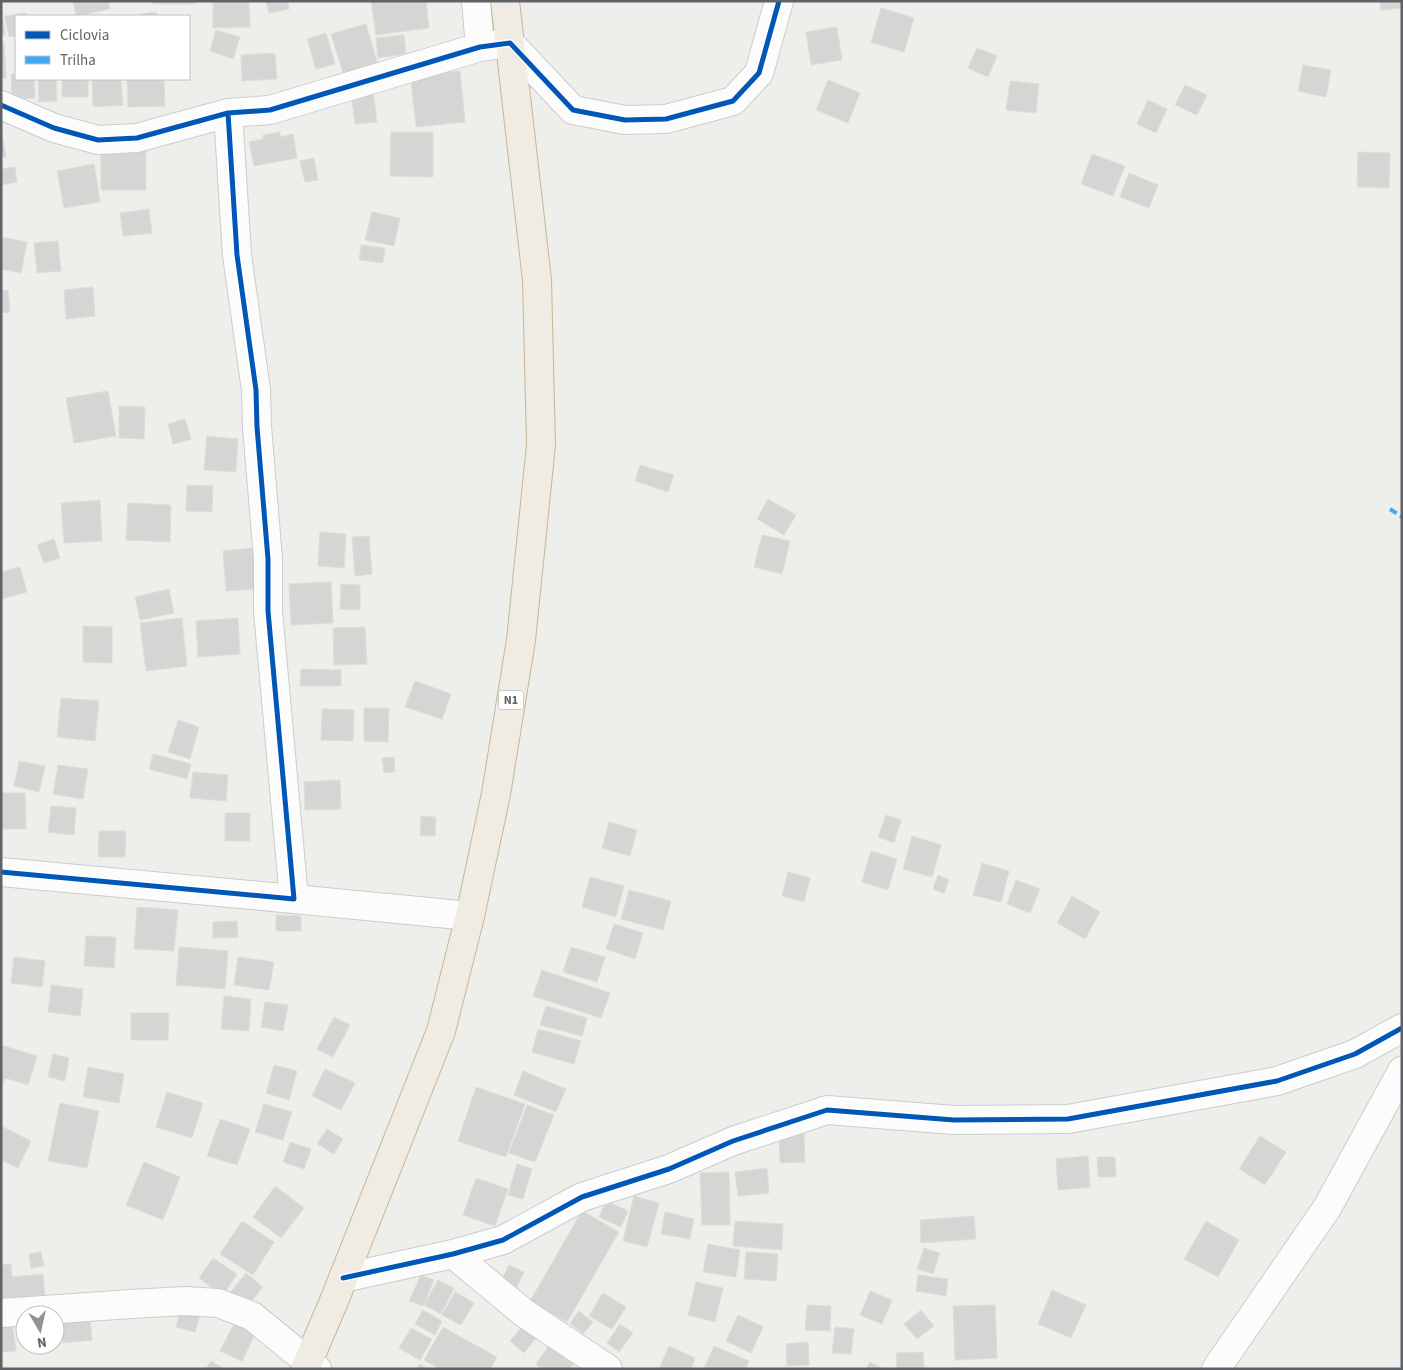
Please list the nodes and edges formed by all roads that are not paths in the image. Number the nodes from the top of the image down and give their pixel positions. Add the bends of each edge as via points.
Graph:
1 (476, 1) edge
2 (506, 1) edge
3 (779, 1) edge
4 (510, 43) junction
5 (480, 47) junction
6 (1, 105) edge
7 (228, 113) junction
8 (1, 872) edge
9 (294, 899) junction
10 (470, 916) junction
11 (1402, 1028) edge
12 (1402, 1071) edge
13 (454, 1254) junction
14 (343, 1278) junction
15 (1, 1314) edge
16 (310, 1367) edge
17 (608, 1369) edge
18 (1216, 1369) edge

1 - 5 street
2 - 4 highway, N1
3 - 4 street via 759,73 733,101 666,119 625,120 573,110
4 - 5 street
4 - 10 highway, N1 via 537,280 541,445 521,640 496,794
5 - 7 street via 270,110
6 - 7 street via 54,128 98,140 137,138
7 - 9 street via 237,255 256,390 268,611
8 - 9 street
9 - 10 street
10 - 14 highway, N1 via 441,1031
11 - 13 street via 1355,1054 1277,1081 1068,1119 954,1120 827,1110 733,1141 669,1169 582,1197 503,1240
12 - 18 street via 1327,1208
13 - 14 street
13 - 17 street via 524,1313
14 - 16 highway, N1
15 - 16 street via 140,1303 218,1303 252,1316

